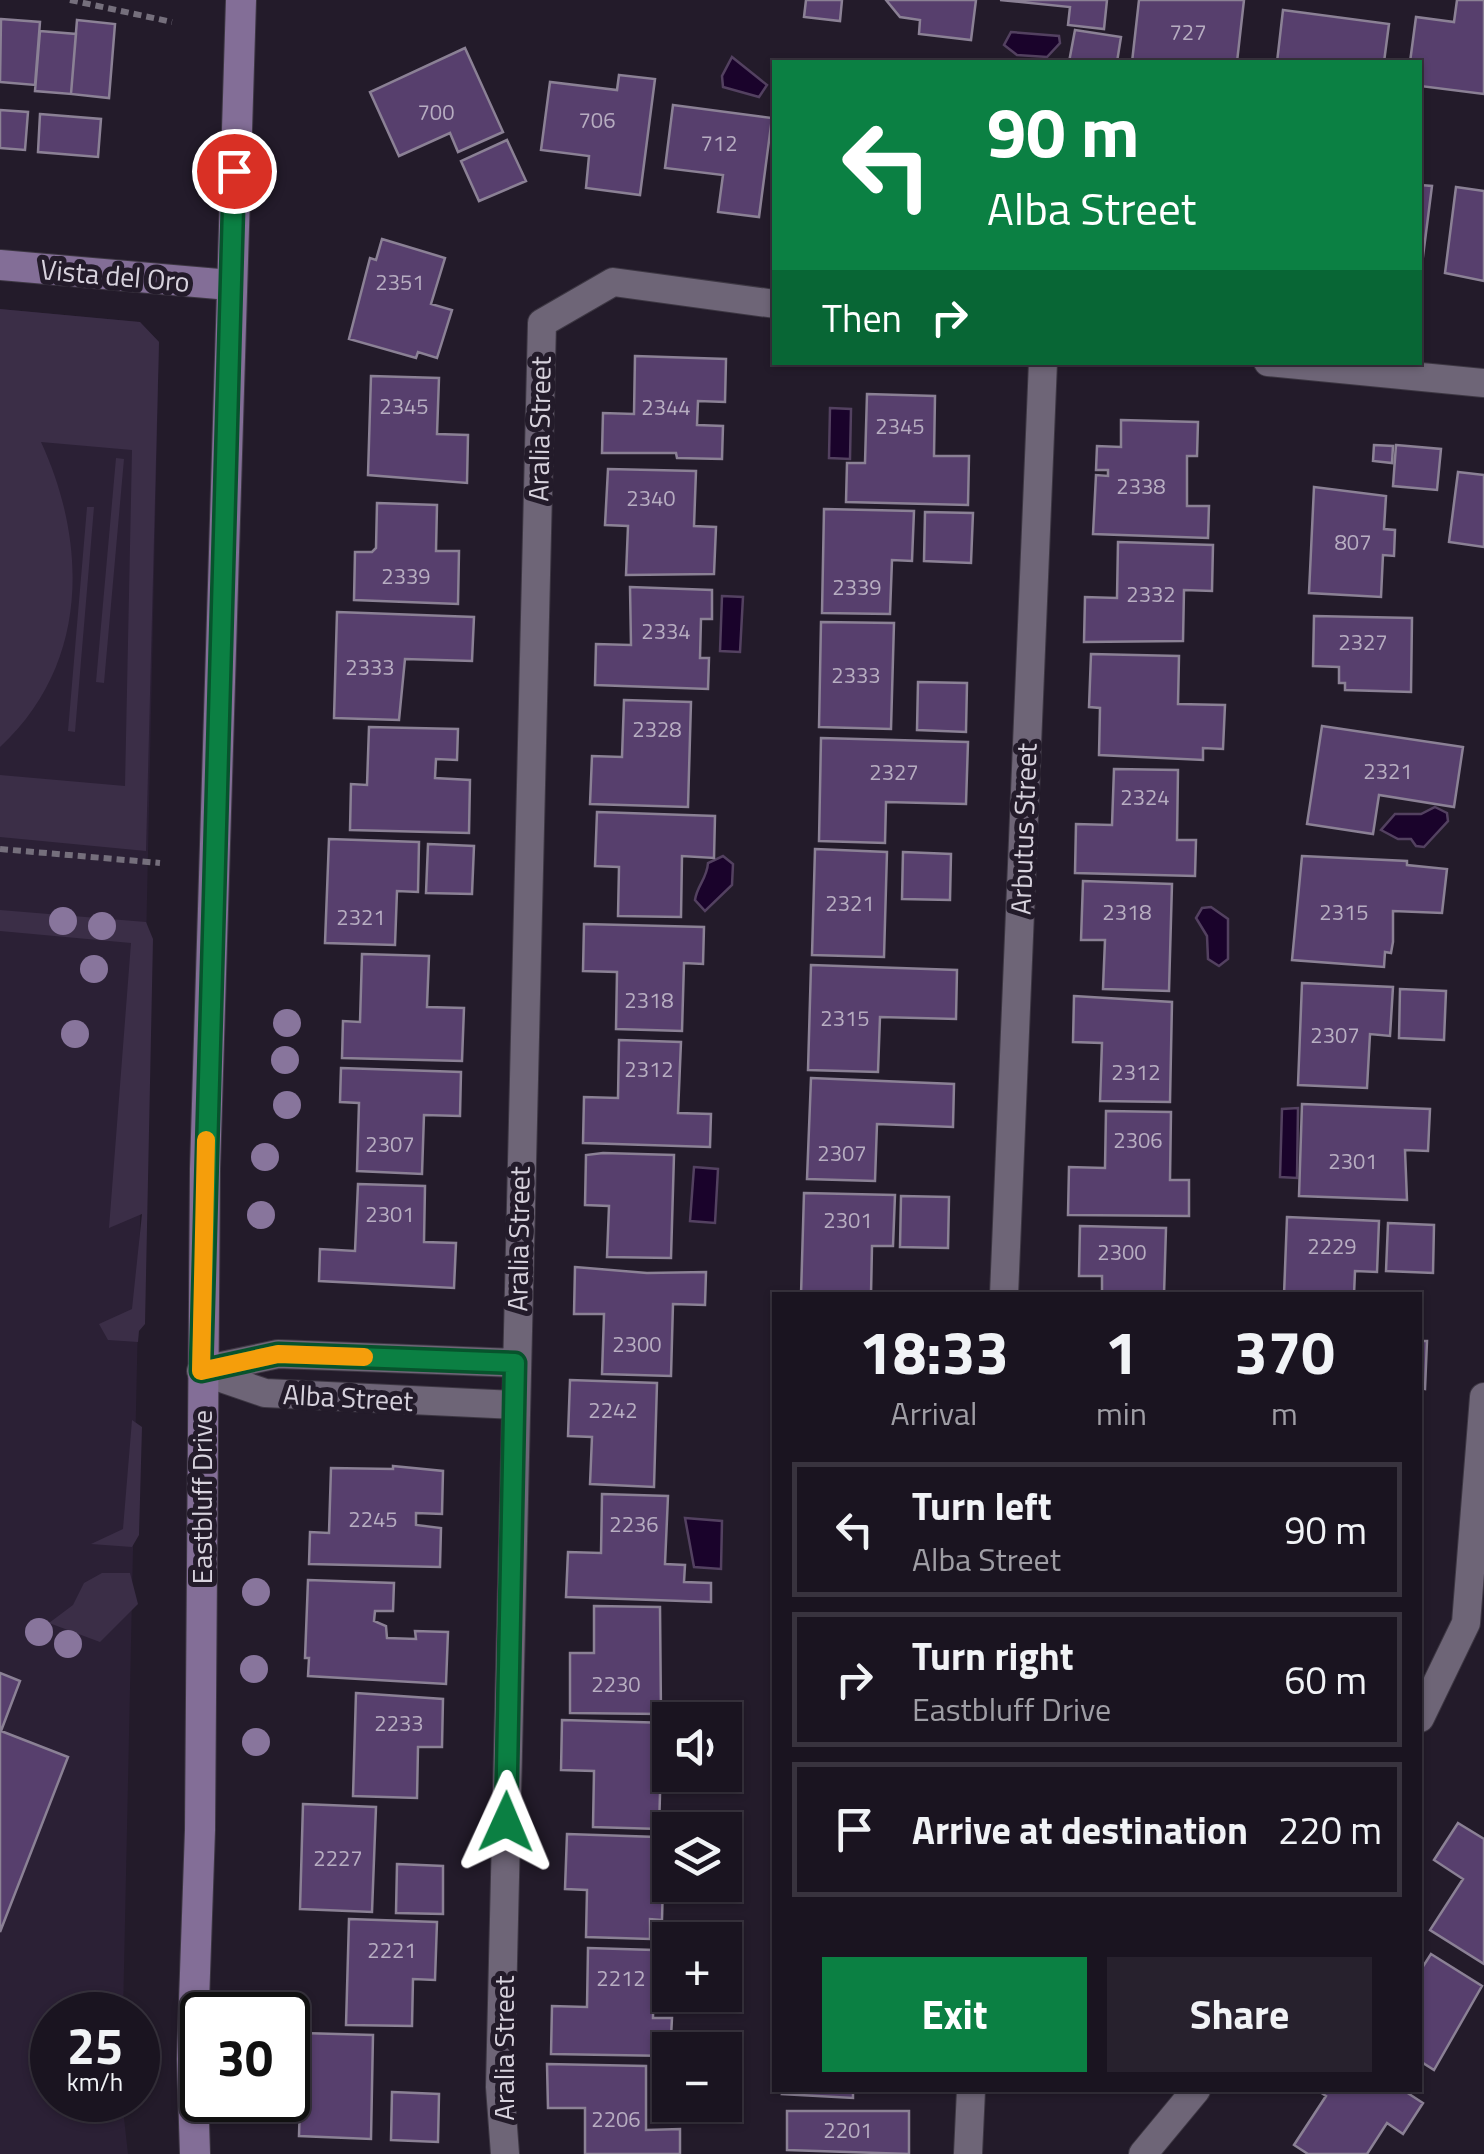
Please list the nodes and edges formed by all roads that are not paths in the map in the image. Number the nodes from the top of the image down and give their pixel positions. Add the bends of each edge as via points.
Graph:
1 (241, 0) edge
2 (0, 265) edge
3 (230, 285) junction
4 (772, 304) edge
5 (1043, 365) edge
6 (1297, 365) edge
7 (1484, 384) edge
8 (1004, 1292) edge
9 (515, 1363) junction
10 (201, 1371) junction
11 (1484, 1398) edge
12 (514, 1405) junction
13 (1422, 1714) edge
14 (970, 2092) edge
15 (1194, 2092) edge
16 (195, 2154) edge
17 (505, 2154) edge
18 (968, 2154) edge
19 (1142, 2154) edge

1 - 3 main road, Eastbluff Drive
2 - 3 main road, Vista del Oro
3 - 10 main road, Eastbluff Drive
4 - 9 street, Aralia Street via 612,282 542,323
5 - 8 street, Arbutus Street
6 - 7 street
9 - 10 street, Alba Street via 278,1354
9 - 12 street, Aralia Street
10 - 12 street, Alba Street via 265,1393
10 - 16 main road, Eastbluff Drive
11 - 13 street via 1466,1623
12 - 17 street, Aralia Street via 500,2087
14 - 18 street
15 - 19 street

